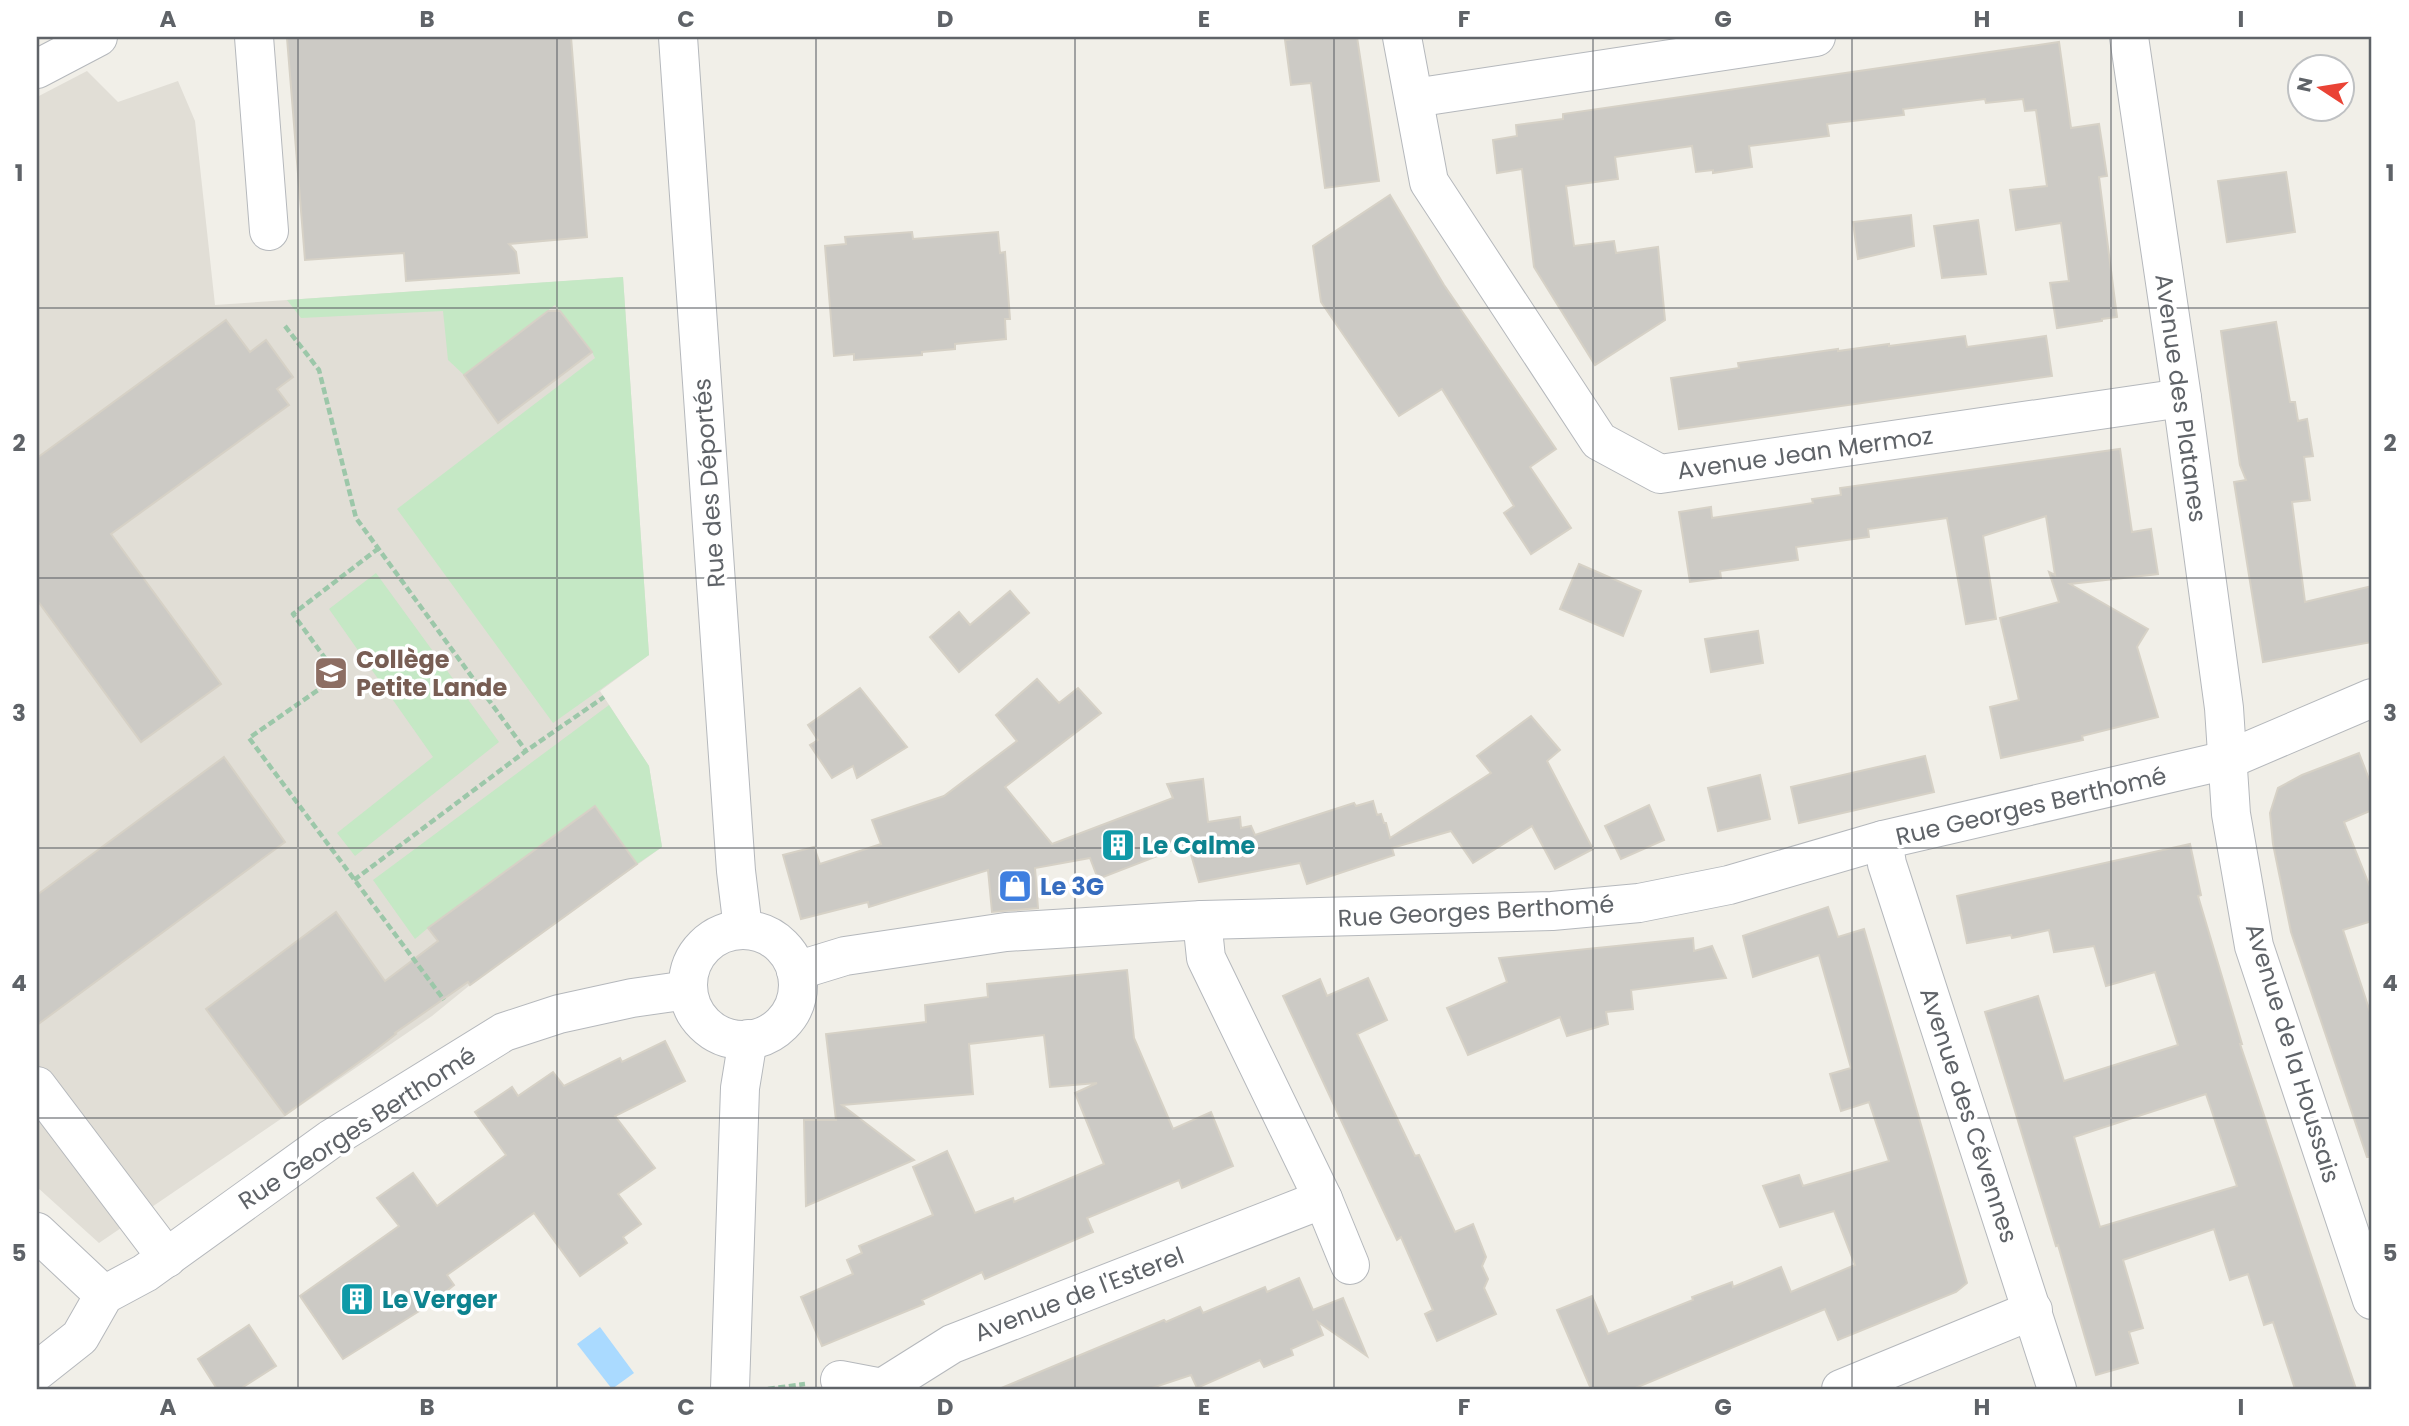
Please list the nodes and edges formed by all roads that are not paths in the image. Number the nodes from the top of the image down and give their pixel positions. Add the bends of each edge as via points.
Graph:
1 (98, 37) edge
2 (254, 37) edge
3 (678, 37) edge
4 (1402, 37) edge
5 (1816, 37) edge
6 (2129, 37) edge
7 (37, 69) edge
8 (1414, 98) junction
9 (270, 231) dead end
10 (2182, 398) junction
11 (2372, 698) edge
12 (2227, 760) junction
13 (1884, 840) junction
14 (1202, 920) junction
15 (743, 929) junction
16 (796, 971) junction
17 (688, 989) junction
18 (748, 1039) junction
19 (37, 1086) edge
20 (1323, 1199) junction
21 (37, 1232) edge
22 (167, 1258) junction
23 (1350, 1265) dead end
24 (104, 1295) junction
25 (2372, 1300) edge
26 (2033, 1310) junction
27 (37, 1371) edge
28 (840, 1380) dead end
29 (730, 1389) edge
30 (1841, 1389) edge
31 (2057, 1389) edge

1 - 7 street
2 - 9 street
3 - 15 street, Rue des Déportés
4 - 8 street, Avenue Jean Mermoz
5 - 8 street
6 - 10 street, Avenue des Platanes
8 - 10 street, Avenue Jean Mermoz via 1429,182 1436,193 1599,442 1660,474
10 - 12 street, Avenue des Platanes
11 - 12 street, Rue Georges Berthomé
12 - 13 street, Rue Georges Berthomé
12 - 25 street, Avenue de la Houssais via 2231,814 2255,946
13 - 14 street, Rue Georges Berthomé via 1729,885 1639,902 1552,911
13 - 26 street, Avenue des Cévennes via 1890,873
14 - 16 street, Rue Georges Berthomé via 1006,932 845,957
14 - 20 street via 1206,958
15 - 16 street via 777,941
15 - 17 street via 709,941 689,971
16 - 18 street via 794,1005 785,1020 774,1030
17 - 18 street via 699,1018 711,1029
17 - 22 street, Rue Georges Berthomé via 571,1012 504,1032 331,1139
18 - 29 street via 740,1088
19 - 22 street
20 - 23 street
20 - 28 street, Avenue de l'Esterel via 952,1344 882,1388
21 - 24 street
22 - 24 street, Rue Georges Berthomé
24 - 27 street via 80,1338
26 - 30 street
26 - 31 street, Avenue des Cévennes

